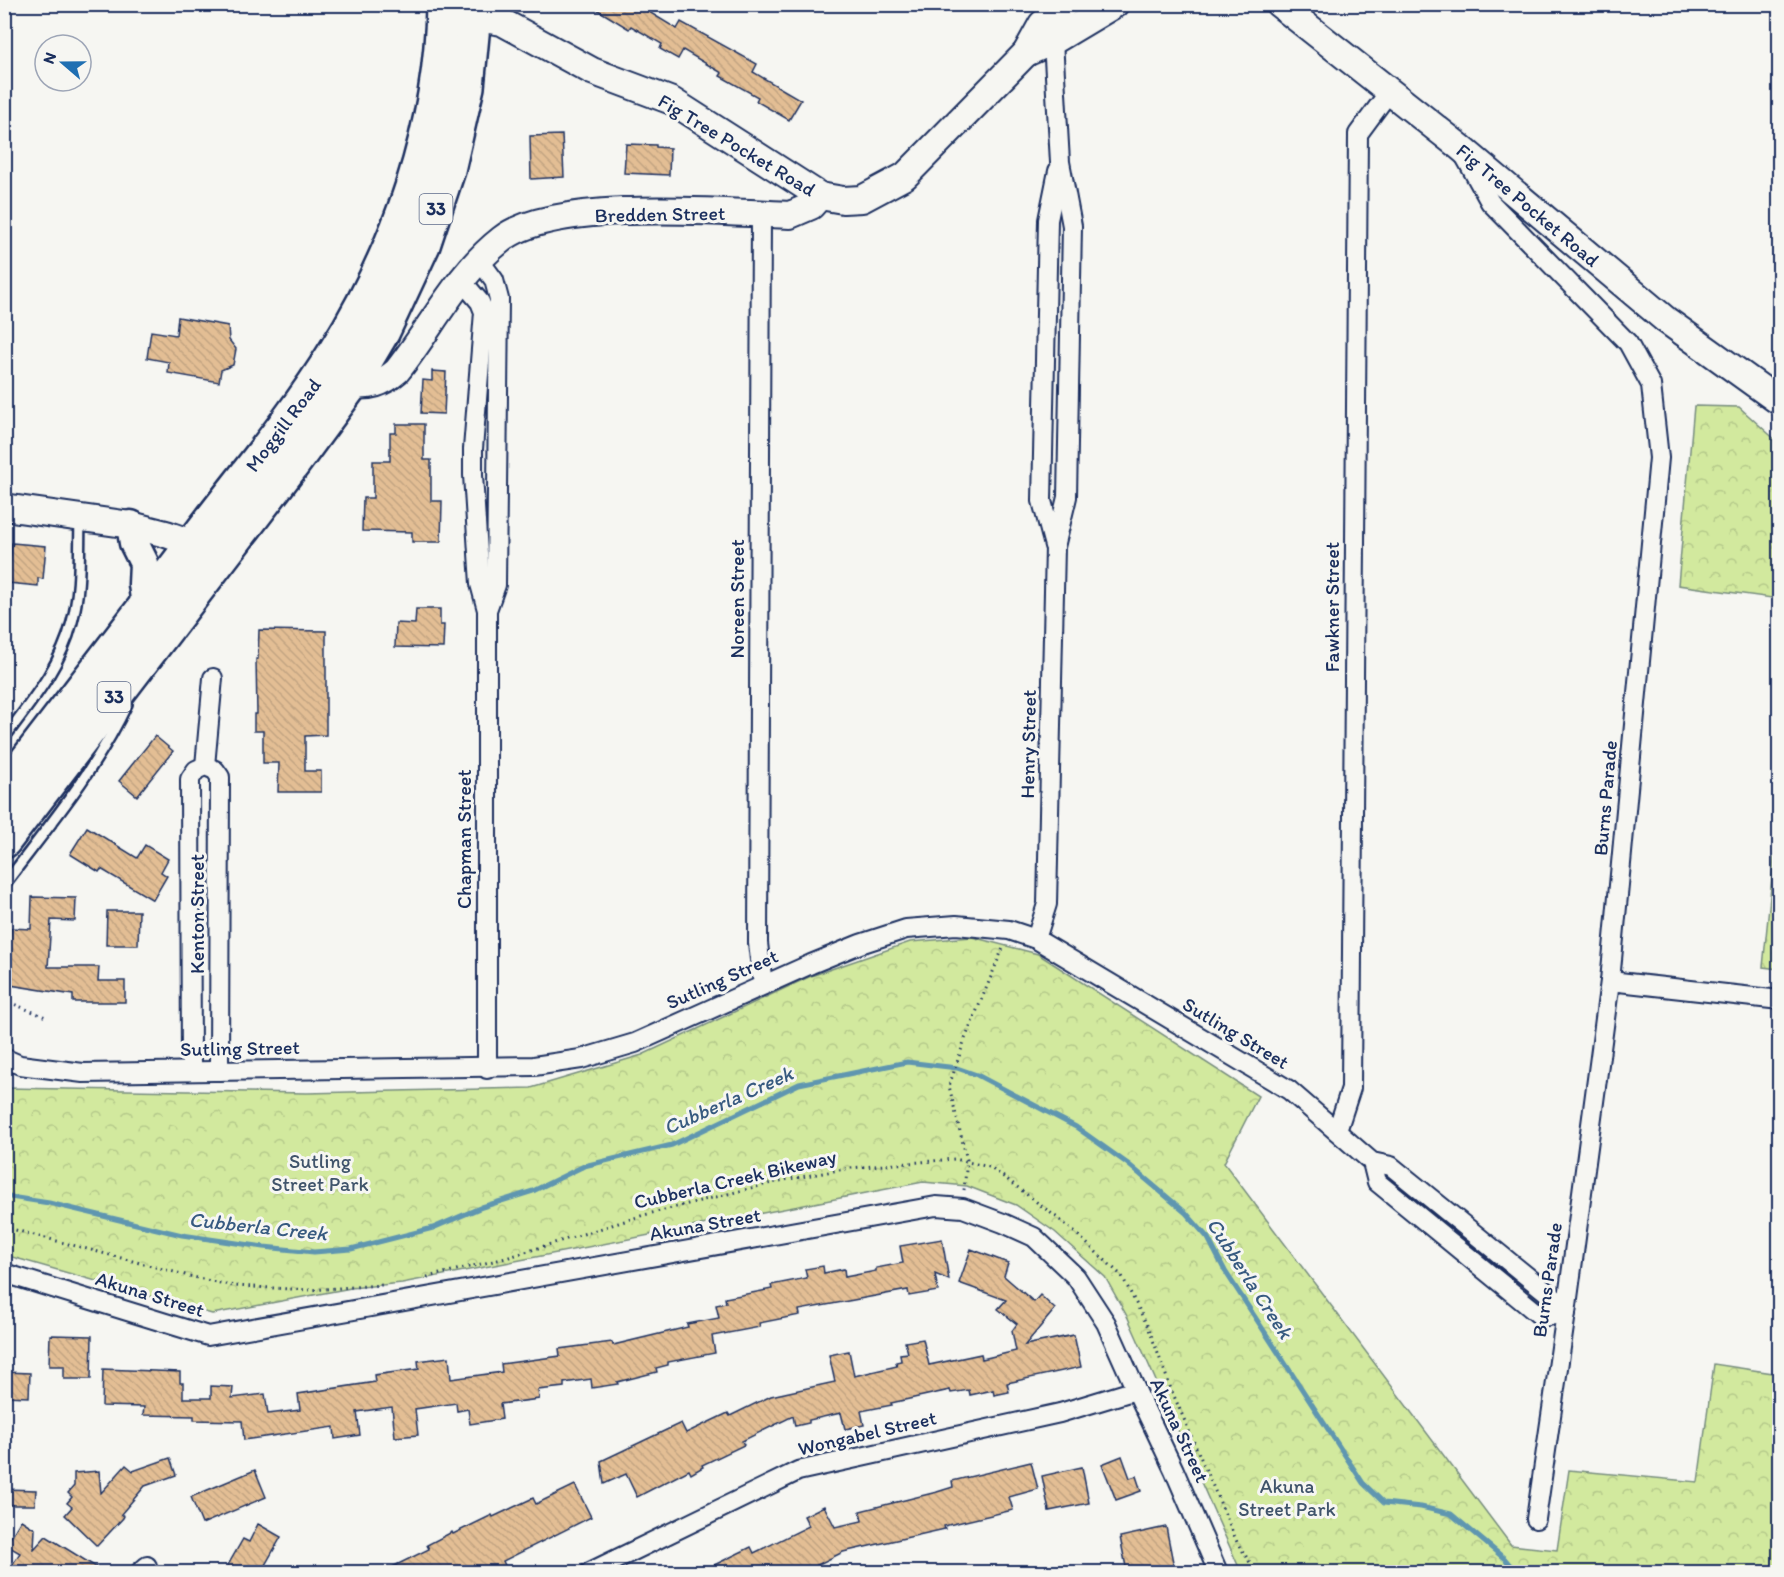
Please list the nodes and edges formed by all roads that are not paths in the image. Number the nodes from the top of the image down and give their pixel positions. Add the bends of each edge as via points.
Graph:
1 (1065, 4) edge
2 (1115, 4) edge
3 (1279, 4) edge
4 (459, 10) edge
5 (1048, 32) junction
6 (1389, 92) junction
7 (1460, 147) junction
8 (1060, 162) junction
9 (820, 196) junction
10 (761, 213) junction
11 (480, 261) junction
12 (462, 280) junction
13 (351, 385) junction
14 (1779, 402) edge
15 (4, 507) edge
16 (81, 517) junction
17 (131, 525) junction
18 (193, 543) junction
19 (1055, 548) junction
20 (225, 555) junction
21 (146, 606) junction
22 (487, 610) junction
23 (133, 672) junction
24 (213, 678) dead end
25 (4, 738) edge
26 (205, 766) junction
27 (4, 790) edge
28 (4, 841) edge
29 (4, 885) edge
30 (1036, 939) junction
31 (1610, 981) junction
32 (763, 985) junction
33 (1779, 1000) edge
34 (10, 1063) edge
35 (487, 1068) junction
36 (190, 1071) junction
37 (219, 1071) junction
38 (1337, 1131) junction
39 (4, 1274) edge
40 (1566, 1313) junction
41 (1136, 1390) junction
42 (1536, 1520) dead end
43 (590, 1572) edge
44 (1218, 1572) edge

1 - 5 main road, Fig Tree Pocket Road
2 - 5 main road, Fig Tree Pocket Road
3 - 6 main road, Fig Tree Pocket Road
4 - 9 main road, Fig Tree Pocket Road via 508,25 592,71 672,101
4 - 13 highway, Moggill Road / 33 via 471,56 448,170 398,304
4 - 18 highway, Moggill Road / 33 via 418,163 377,275 349,330 314,384
5 - 8 street, Henry Street
5 - 9 main road, Fig Tree Pocket Road via 905,176 862,199
6 - 7 main road, Fig Tree Pocket Road
6 - 38 street, Fawkner Street via 1358,134 1351,1088
7 - 14 main road, Fig Tree Pocket Road via 1666,321
7 - 31 street, Burns Parade via 1490,202 1628,343 1651,386 1659,458
8 - 19 street, Henry Street via 1072,226 1067,497
8 - 19 street, Henry Street via 1048,220 1042,501
9 - 10 main road, Bredden Street via 811,206 790,215
10 - 11 main road, Bredden Street via 628,210 549,219 502,238
10 - 32 street, Noreen Street via 758,943
11 - 12 main road, Bredden Street
11 - 22 street, Chapman Street via 494,280 499,300 495,585
12 - 13 main road, Bredden Street via 397,371 377,384
12 - 22 street, Chapman Street via 484,312 473,475 480,584
13 - 20 highway, Moggill Road / 33
15 - 16 main road
16 - 17 main road
16 - 25 lane via 78,586 65,645 35,697
17 - 18 main road
17 - 21 main road via 144,563
18 - 20 main road
18 - 21 highway, Moggill Road / 33
19 - 30 street, Henry Street via 1047,904
20 - 23 highway, Moggill Road / 33
21 - 27 highway, Moggill Road / 33
22 - 35 street, Chapman Street
23 - 28 highway, Moggill Road / 33
23 - 29 lane, Moggill Road via 128,703 108,742
24 - 26 street, Kenton Street
26 - 36 street, Kenton Street via 190,779
26 - 37 street, Kenton Street via 220,777
30 - 32 street, Sutling Street via 1009,930 956,925 906,929
30 - 38 street, Sutling Street via 1289,1090
31 - 33 street
31 - 40 street, Burns Parade
32 - 35 street, Sutling Street via 635,1043 581,1059
34 - 36 street, Sutling Street via 83,1073
35 - 37 street, Sutling Street
36 - 37 street, Sutling Street
38 - 40 street, Sutling Street via 1372,1162 1391,1166 1555,1299
39 - 41 street, Akuna Street via 208,1335 936,1206 963,1208 1035,1237 1076,1277 1106,1323
40 - 42 street, Burns Parade
41 - 43 street, Wongabel Street via 1060,1413 798,1471
41 - 44 street, Akuna Street

